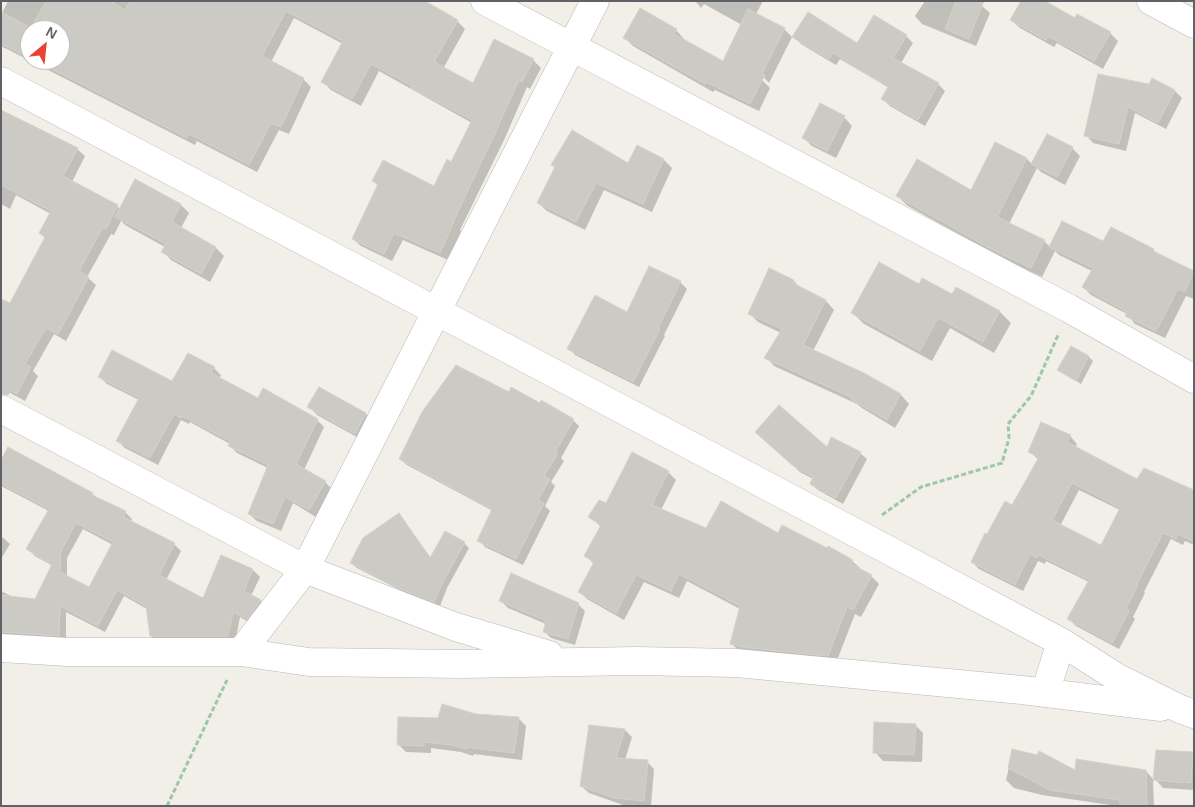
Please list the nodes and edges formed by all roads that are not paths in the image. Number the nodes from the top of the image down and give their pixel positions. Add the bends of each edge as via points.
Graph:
1 (485, 1) edge
2 (595, 1) edge
3 (1151, 1) edge
4 (1194, 24) edge
5 (572, 48) junction
6 (1, 82) edge
7 (436, 311) junction
8 (1194, 379) edge
9 (1, 409) edge
10 (305, 569) junction
11 (1061, 642) junction
12 (1, 648) edge
13 (241, 652) junction
14 (572, 663) junction
15 (1045, 693) junction
16 (1187, 712) edge

1 - 5 street
2 - 5 street
3 - 4 street
5 - 7 street
5 - 8 street via 1070,310
6 - 7 street
7 - 10 street
7 - 11 street
9 - 10 street
10 - 13 street
10 - 14 street via 456,627
11 - 15 street
11 - 16 street via 1118,678
12 - 13 street via 68,652
13 - 14 street via 309,662
14 - 15 street via 736,663
15 - 16 street

